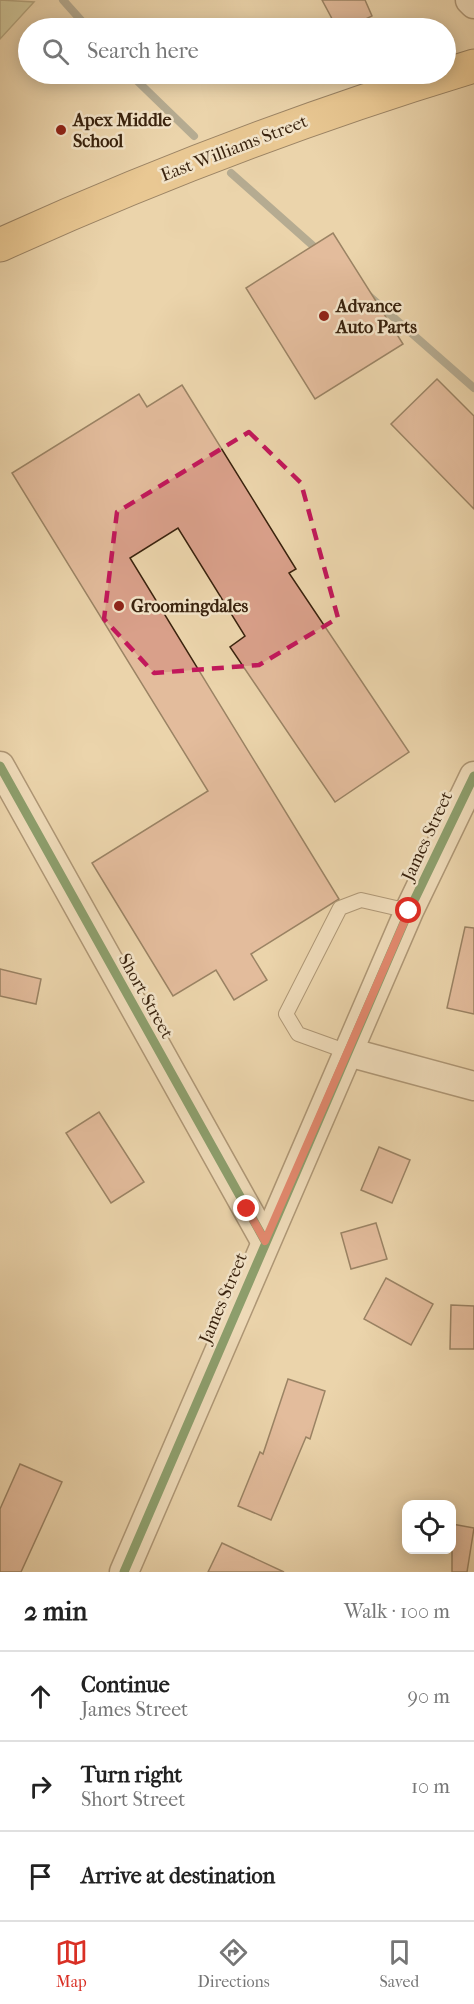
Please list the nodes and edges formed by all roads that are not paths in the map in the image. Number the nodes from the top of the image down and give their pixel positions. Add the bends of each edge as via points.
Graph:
1 (470, 0) edge
2 (474, 4) edge
3 (474, 66) edge
4 (456, 72) edge
5 (417, 84) edge
6 (0, 245) edge
7 (0, 766) edge
8 (474, 776) edge
9 (409, 911) junction
10 (348, 1052) junction
11 (474, 1086) edge
12 (265, 1241) junction
13 (124, 1572) edge

1 - 2 street
3 - 4 main road, East Williams Street
5 - 6 main road, East Williams Street via 211,155
7 - 12 street, Short Street
8 - 9 street, James Street
9 - 10 street, James Street
9 - 10 lane via 361,900 340,908 286,1014 298,1035
10 - 11 street
10 - 12 street, James Street
12 - 13 street, James Street

